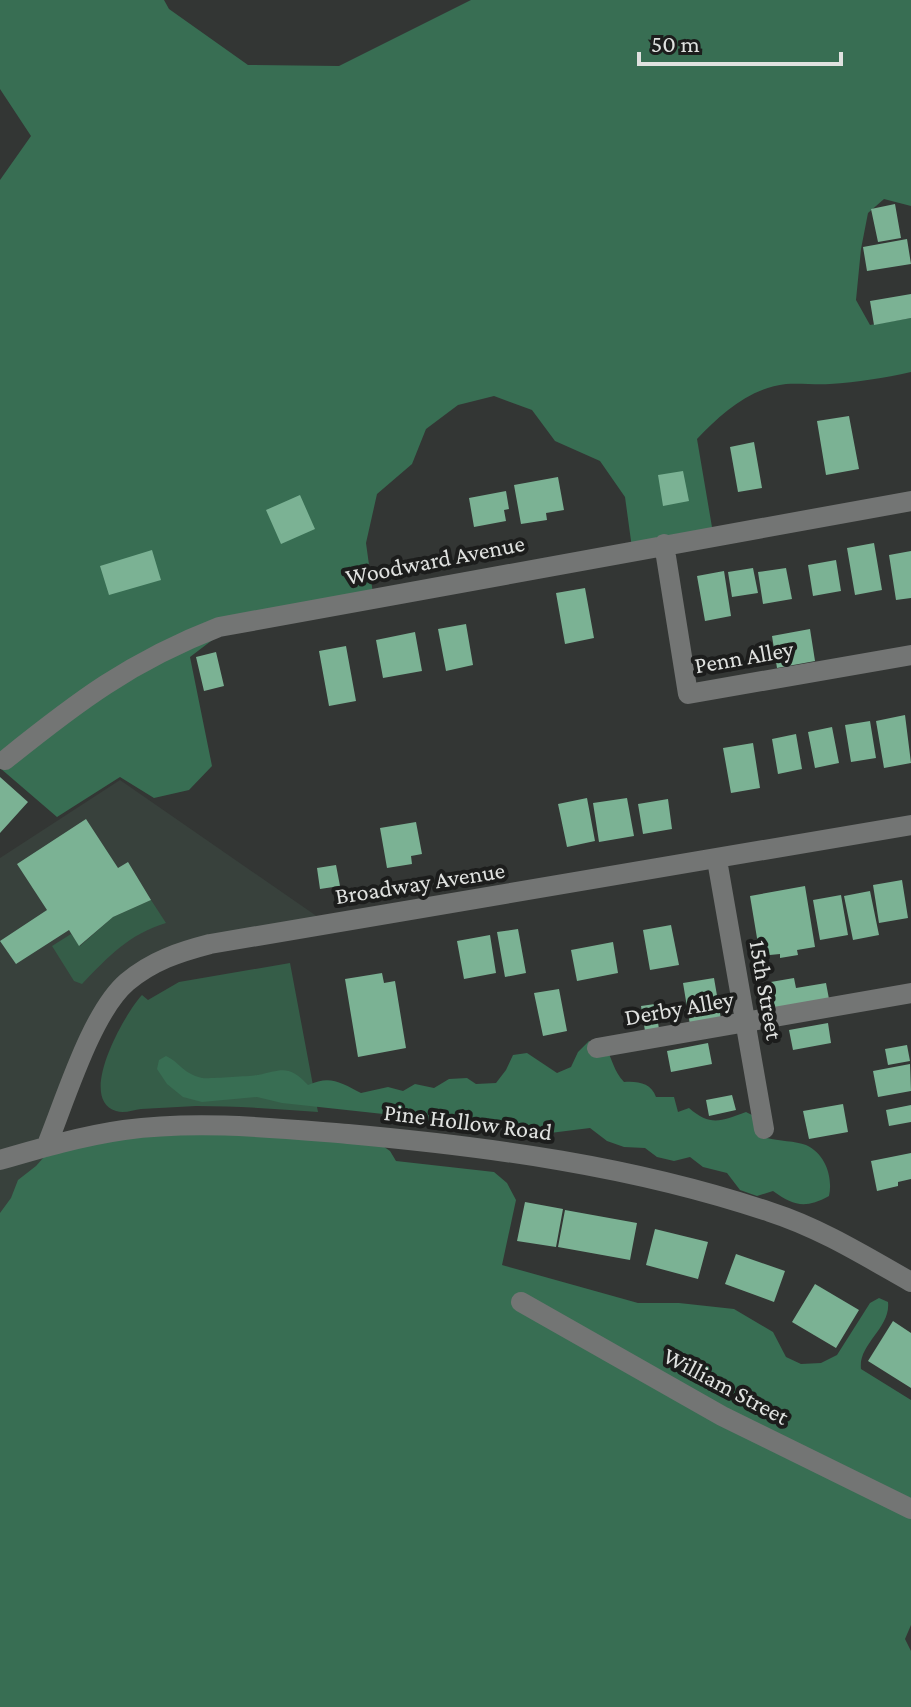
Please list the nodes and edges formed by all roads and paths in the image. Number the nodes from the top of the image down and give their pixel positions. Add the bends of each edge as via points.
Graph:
1 (911, 501) edge
2 (664, 544) junction
3 (911, 655) edge
4 (5, 760) dead end
5 (911, 825) edge
6 (717, 860) junction
7 (910, 998) edge
8 (745, 1022) junction
9 (597, 1048) dead end
10 (764, 1129) dead end
11 (46, 1147) junction
12 (0, 1160) edge
13 (911, 1282) edge
14 (521, 1302) dead end
15 (911, 1509) edge

1 - 2 street, Woodward Avenue
2 - 3 street, Penn Alley via 688,694
2 - 4 street, Woodward Avenue via 219,627 109,680
5 - 6 street, Broadway Avenue
6 - 8 street, 15th Street
6 - 11 street, Broadway Avenue via 177,952 125,983 107,1006
7 - 8 street, Derby Alley
8 - 9 street, Derby Alley
8 - 10 street, 15th Street
11 - 12 street, Pine Hollow Road
11 - 13 street, Pine Hollow Road via 124,1130 196,1125 282,1128 524,1153 649,1178 771,1212
14 - 15 street, William Street via 722,1416

